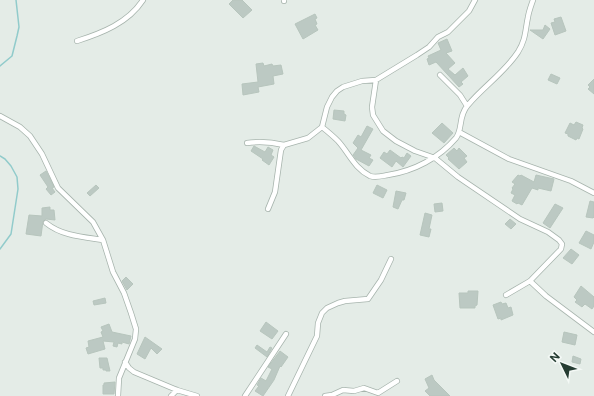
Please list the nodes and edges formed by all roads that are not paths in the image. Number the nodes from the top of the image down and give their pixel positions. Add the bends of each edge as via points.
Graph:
1 (143, 0) edge
2 (475, 0) edge
3 (533, 0) edge
4 (77, 41) dead end
5 (440, 75) dead end
6 (376, 80) junction
7 (467, 106) junction
8 (0, 116) edge
9 (322, 127) junction
10 (459, 132) junction
11 (247, 143) dead end
12 (284, 145) junction
13 (435, 158) junction
14 (594, 193) edge
15 (268, 209) dead end
16 (46, 223) dead end
17 (103, 240) junction
18 (391, 259) dead end
19 (530, 282) junction
20 (506, 295) dead end
21 (594, 332) edge
22 (286, 334) dead end
23 (125, 362) junction
24 (397, 381) dead end
25 (176, 390) junction
26 (118, 396) edge
27 (171, 396) edge
28 (197, 396) edge
29 (245, 396) edge
30 (288, 396) edge
31 (325, 396) edge

1 - 4 street via 138,8 114,26
2 - 6 street via 469,11 448,32
3 - 7 street via 526,34 518,52
5 - 7 street
6 - 9 street via 362,81 336,91 327,108
6 - 13 street via 373,115 383,131 415,151
7 - 10 street via 461,117
8 - 17 street via 30,136 42,154 58,188 93,222
9 - 12 street via 308,138
9 - 13 street via 337,140 357,167 371,176 398,174
10 - 13 street
10 - 14 street via 509,159 571,181
11 - 12 street via 258,141
12 - 15 street via 279,156 275,192
13 - 19 street via 458,177 520,219 559,240 561,248
16 - 17 street via 63,233
17 - 23 street via 136,329 135,339
18 - 30 street via 368,299 338,303 322,313 317,336
19 - 20 street
19 - 21 street
22 - 29 street
23 - 25 street via 134,372
23 - 26 street via 119,378
24 - 31 street via 378,393 364,388 354,391 343,390
25 - 27 street
25 - 28 street

